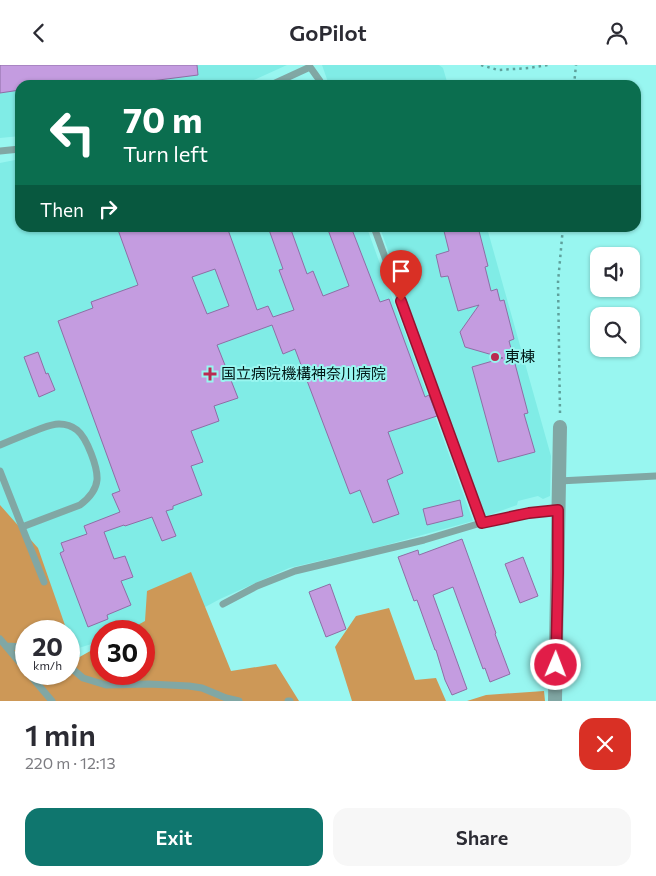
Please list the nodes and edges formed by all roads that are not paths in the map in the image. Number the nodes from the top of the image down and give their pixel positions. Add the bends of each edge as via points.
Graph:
1 (281, 80) edge
2 (319, 80) edge
3 (15, 150) edge
4 (0, 151) edge
5 (376, 232) edge
6 (560, 427) road end
7 (0, 445) edge
8 (1, 475) edge
9 (656, 476) edge
10 (559, 481) junction
11 (558, 510) junction
12 (482, 523) junction
13 (22, 527) junction
14 (44, 582) dead end
15 (223, 604) dead end
16 (0, 639) edge
17 (6, 646) junction
18 (15, 646) edge
19 (15, 657) edge
20 (80, 675) edge
21 (38, 685) edge
22 (52, 701) edge
23 (240, 701) edge
24 (556, 701) edge

1 - 2 lane via 310,67
3 - 4 lane
5 - 12 lane
6 - 10 street
7 - 13 lane via 58,423 69,425 84,439 97,470 94,491 87,500
8 - 13 lane
9 - 10 lane
10 - 11 street
11 - 12 lane
11 - 24 street
12 - 15 lane via 295,571
13 - 14 lane
16 - 17 lane
17 - 18 lane
17 - 19 lane
20 - 23 lane via 106,685 202,688
21 - 22 lane

